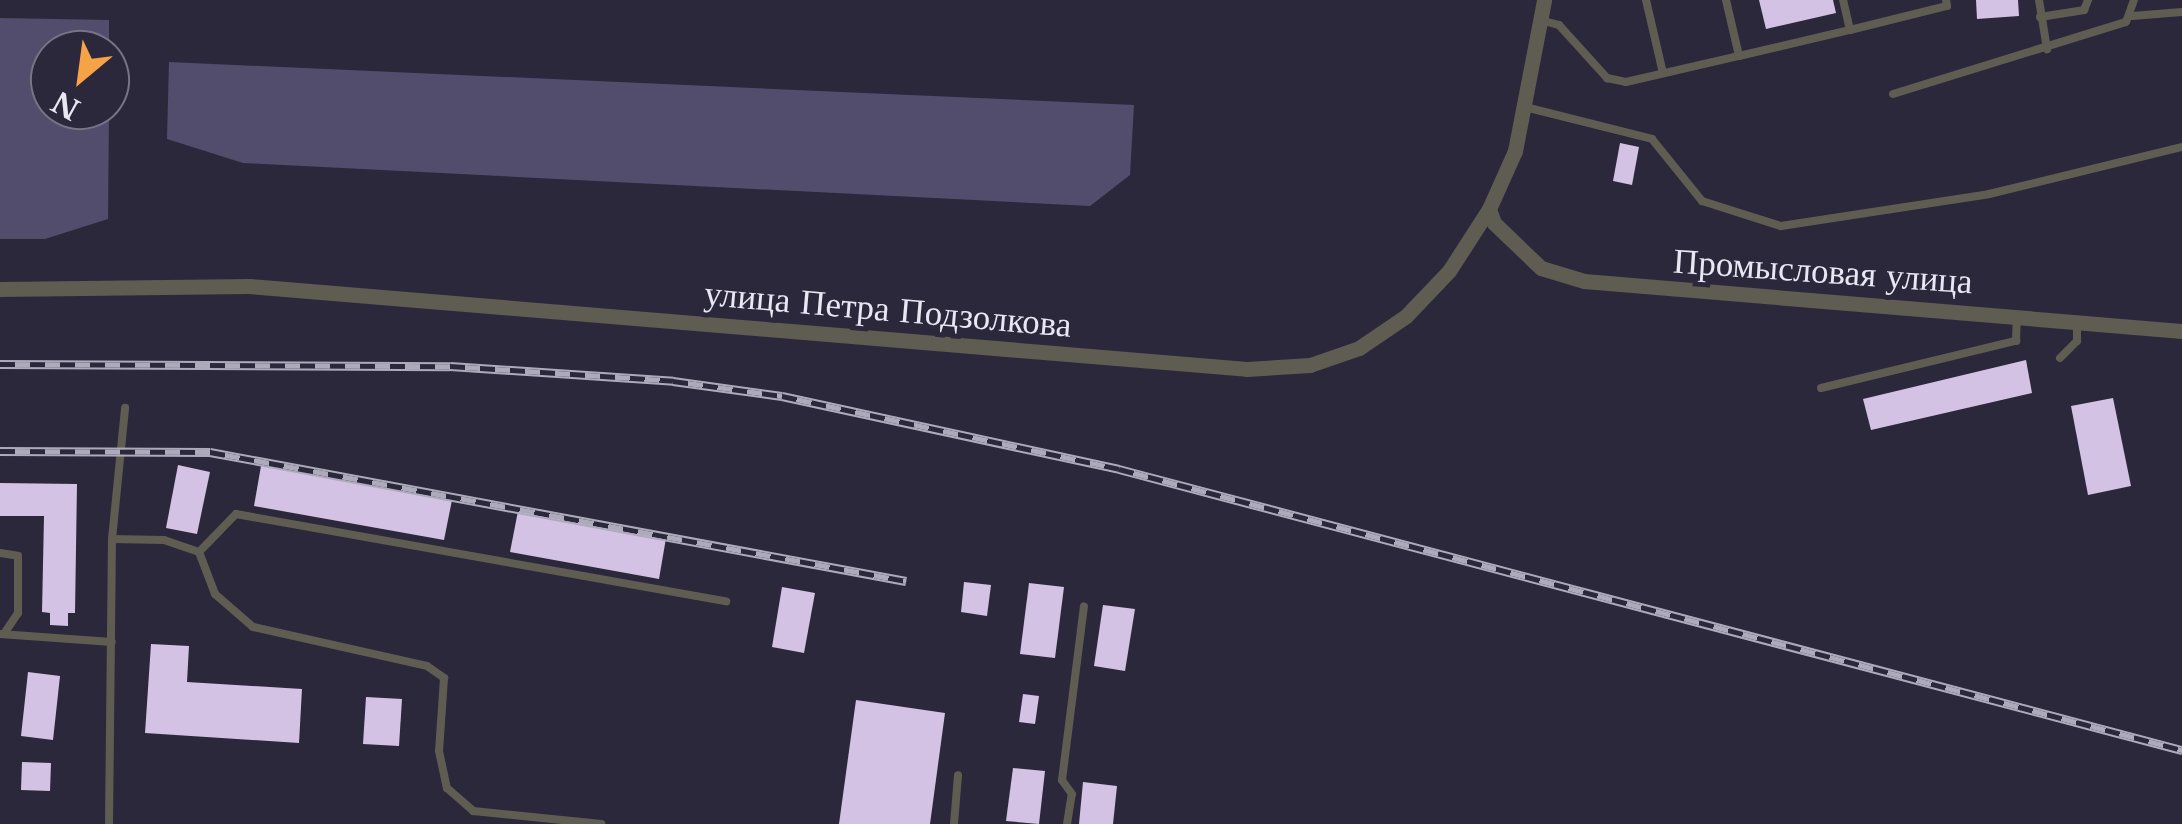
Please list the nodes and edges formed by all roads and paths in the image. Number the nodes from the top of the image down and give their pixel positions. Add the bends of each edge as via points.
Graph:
1 (1544, 0) edge
2 (1646, 0) edge
3 (1726, 0) edge
4 (1843, 0) edge
5 (1946, 0) edge
6 (2039, 0) edge
7 (2088, 0) edge
8 (2134, 0) edge
9 (2182, 12) edge
10 (2132, 16) junction
11 (2040, 17) junction
12 (1540, 20) junction
13 (1850, 30) junction
14 (2047, 49) junction
15 (1738, 56) junction
16 (1662, 74) junction
17 (1893, 94) dead end
18 (1525, 107) junction
19 (2182, 147) edge
20 (1490, 209) junction
21 (0, 289) edge
22 (2018, 316) junction
23 (2077, 322) junction
24 (2182, 331) edge
25 (2060, 358) dead end
26 (1821, 388) dead end
27 (125, 408) dead end
28 (112, 539) junction
29 (199, 552) junction
30 (0, 554) edge
31 (726, 601) dead end
32 (1084, 606) dead end
33 (3, 633) edge
34 (112, 642) junction
35 (958, 775) dead end
36 (108, 824) edge
37 (602, 824) edge
38 (954, 824) edge
39 (1067, 824) edge

1 - 12 street, улица Петра Подзолкова
2 - 16 lane
3 - 15 lane
4 - 13 lane
5 - 13 lane via 1947,6
6 - 11 lane
7 - 11 lane via 2084,10
8 - 10 lane
9 - 10 lane
10 - 14 lane
11 - 14 lane
12 - 16 lane via 1559,25 1607,78 1626,82
12 - 18 street, улица Петра Подзолкова
13 - 15 lane
14 - 17 lane
15 - 16 lane
18 - 19 lane via 1652,138 1702,201 1781,226 1989,194
18 - 20 street, улица Петра Подзолкова
20 - 21 street, улица Петра Подзолкова via 1448,271 1380,337 1310,364 1247,369 249,286
20 - 22 street, Промысловая улица via 1494,223 1542,268 1584,282
22 - 23 street, Промысловая улица
22 - 26 lane via 2016,341
23 - 24 street, Промысловая улица
23 - 25 lane via 2077,340
27 - 28 lane
28 - 29 lane via 164,540
28 - 34 lane
29 - 31 lane via 236,514
29 - 37 lane via 215,594 253,628 427,666 444,678 439,751 447,788 474,810
30 - 33 lane via 18,556 18,613
32 - 39 lane via 1062,780 1072,794
33 - 34 lane
34 - 36 lane
35 - 38 lane

